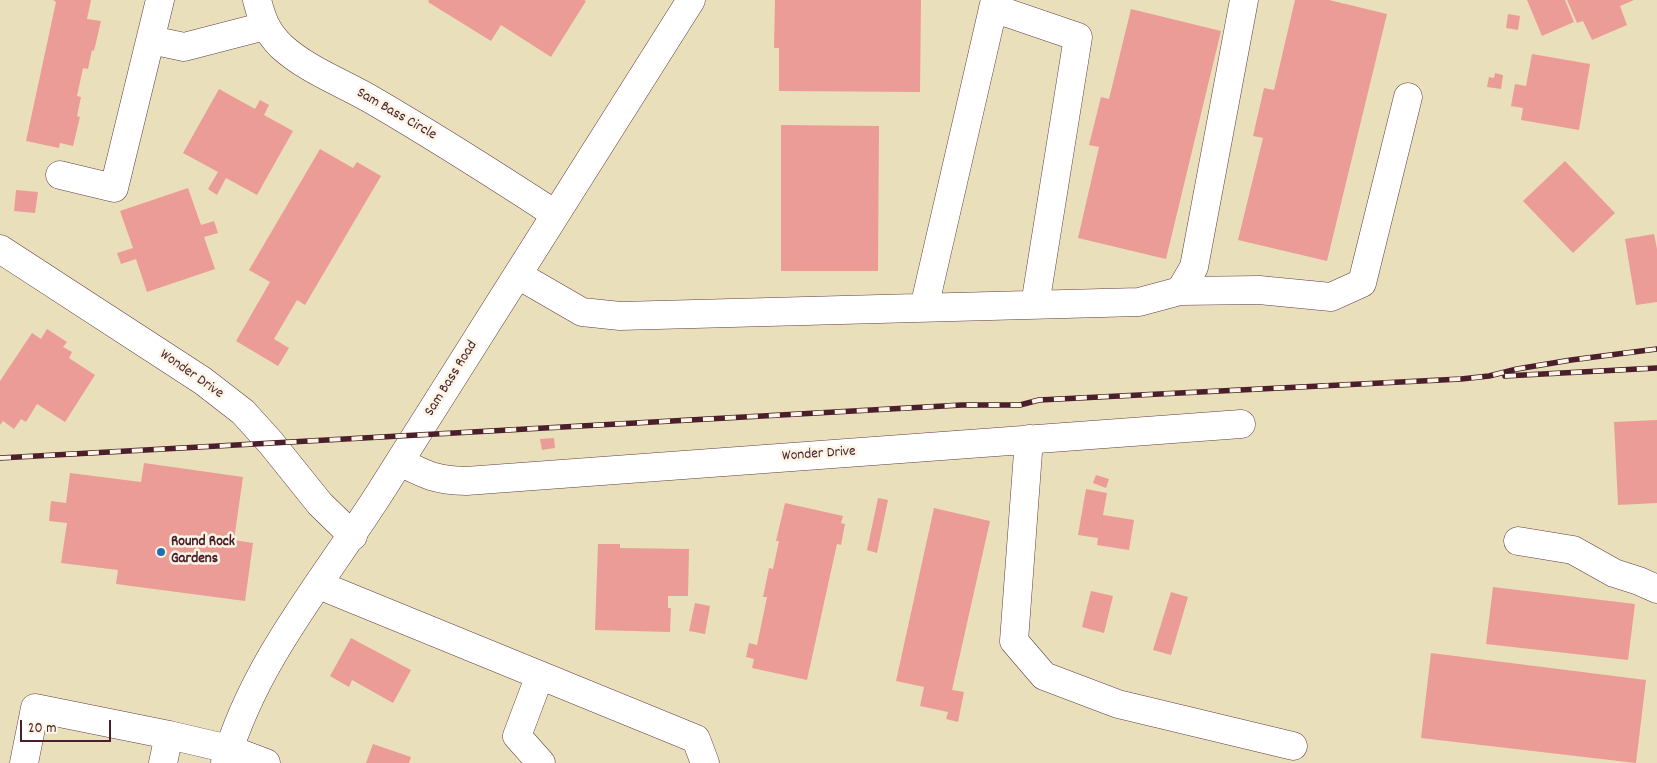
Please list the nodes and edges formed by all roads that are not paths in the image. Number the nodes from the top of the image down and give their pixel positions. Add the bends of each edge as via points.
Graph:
1 (160, 0) edge
2 (256, 0) edge
3 (690, 0) edge
4 (1244, 0) edge
5 (994, 4) edge
6 (264, 26) junction
7 (150, 40) junction
8 (1408, 97) dead end
9 (60, 175) dead end
10 (555, 214) junction
11 (0, 249) edge
12 (518, 274) junction
13 (1180, 291) junction
14 (1035, 305) junction
15 (924, 308) junction
16 (1241, 424) dead end
17 (1029, 439) junction
18 (400, 462) junction
19 (353, 536) junction
20 (1518, 541) dead end
21 (318, 585) junction
22 (1657, 589) edge
23 (540, 675) junction
24 (169, 735) junction
25 (1292, 746) dead end
26 (227, 756) edge
27 (24, 763) edge
28 (163, 763) edge
29 (266, 763) edge
30 (541, 763) edge
31 (705, 763) edge

1 - 7 main road
2 - 6 main road, Sam Bass Circle
3 - 10 main road, Sam Bass Road
4 - 13 main road via 1194,267
5 - 14 main road via 1078,37
5 - 15 main road
6 - 7 main road via 184,47
6 - 10 main road, Sam Bass Circle via 302,63 461,153
7 - 9 main road via 114,188
8 - 13 main road via 1362,283 1331,297 1259,290
10 - 12 main road, Sam Bass Road
11 - 19 main road, Wonder Drive via 203,381 243,412 320,504
12 - 15 main road via 582,312 620,316
12 - 18 main road, Sam Bass Road
13 - 14 main road via 1139,302
14 - 15 main road
16 - 17 main road, Wonder Drive
17 - 18 main road, Wonder Drive via 466,481 431,477
17 - 25 main road via 1014,641 1044,676 1118,704
18 - 19 main road, Sam Bass Road
19 - 21 main road, Sam Bass Road
20 - 22 main road via 1573,550 1614,573
21 - 23 main road
21 - 26 main road, Sam Bass Road via 258,681
23 - 30 main road via 517,736
23 - 31 main road via 696,739
24 - 26 main road
24 - 27 main road via 35,708
24 - 28 main road
26 - 29 main road

